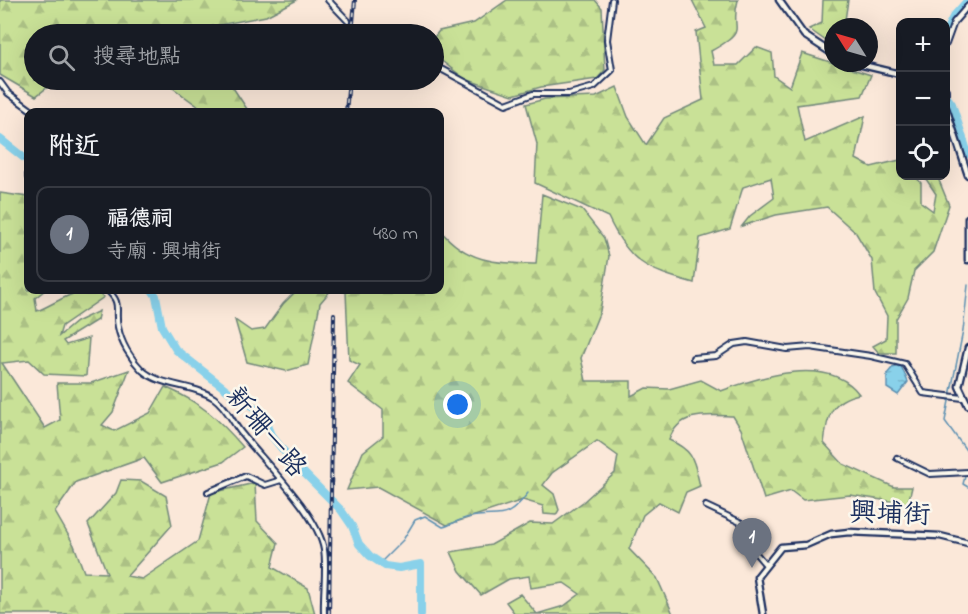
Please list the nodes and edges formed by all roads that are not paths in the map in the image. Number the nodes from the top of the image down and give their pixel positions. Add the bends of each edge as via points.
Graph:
1 (328, 0) edge
2 (612, 0) edge
3 (779, 0) edge
4 (968, 6) edge
5 (348, 21) tunnel mouth
6 (950, 32) edge
7 (824, 48) edge
8 (878, 67) edge
9 (444, 71) edge
10 (896, 73) edge
11 (0, 82) edge
12 (29, 108) edge
13 (950, 123) edge
14 (968, 175) edge
15 (968, 218) edge
16 (968, 260) edge
17 (111, 294) edge
18 (968, 348) edge
19 (693, 357) dead end
20 (963, 398) junction
21 (968, 405) edge
22 (897, 458) dead end
23 (965, 472) edge
24 (280, 480) junction
25 (208, 492) dead end
26 (706, 506) dead end
27 (968, 543) edge
28 (765, 564) junction
29 (324, 614) edge
30 (763, 614) edge

1 - 5 street
2 - 9 street via 607,40 612,70 594,87 569,94 533,94 506,104
3 - 7 street via 804,35
4 - 6 street
8 - 10 street
11 - 12 street
13 - 14 street
15 - 16 street
17 - 24 street, 新珊一路 via 117,300 119,332 137,364 151,376 199,391 221,404
18 - 20 street via 959,386
19 - 20 street via 716,356 734,344 747,342 871,356 905,364 919,390
20 - 21 street
22 - 23 street via 930,474
24 - 25 street via 264,485 246,476
24 - 29 street, 新珊一路 via 308,518 324,550
26 - 28 street via 742,524 753,550
27 - 28 street, 興埔街 via 940,536 839,533 806,545 781,547
28 - 30 street via 757,576

